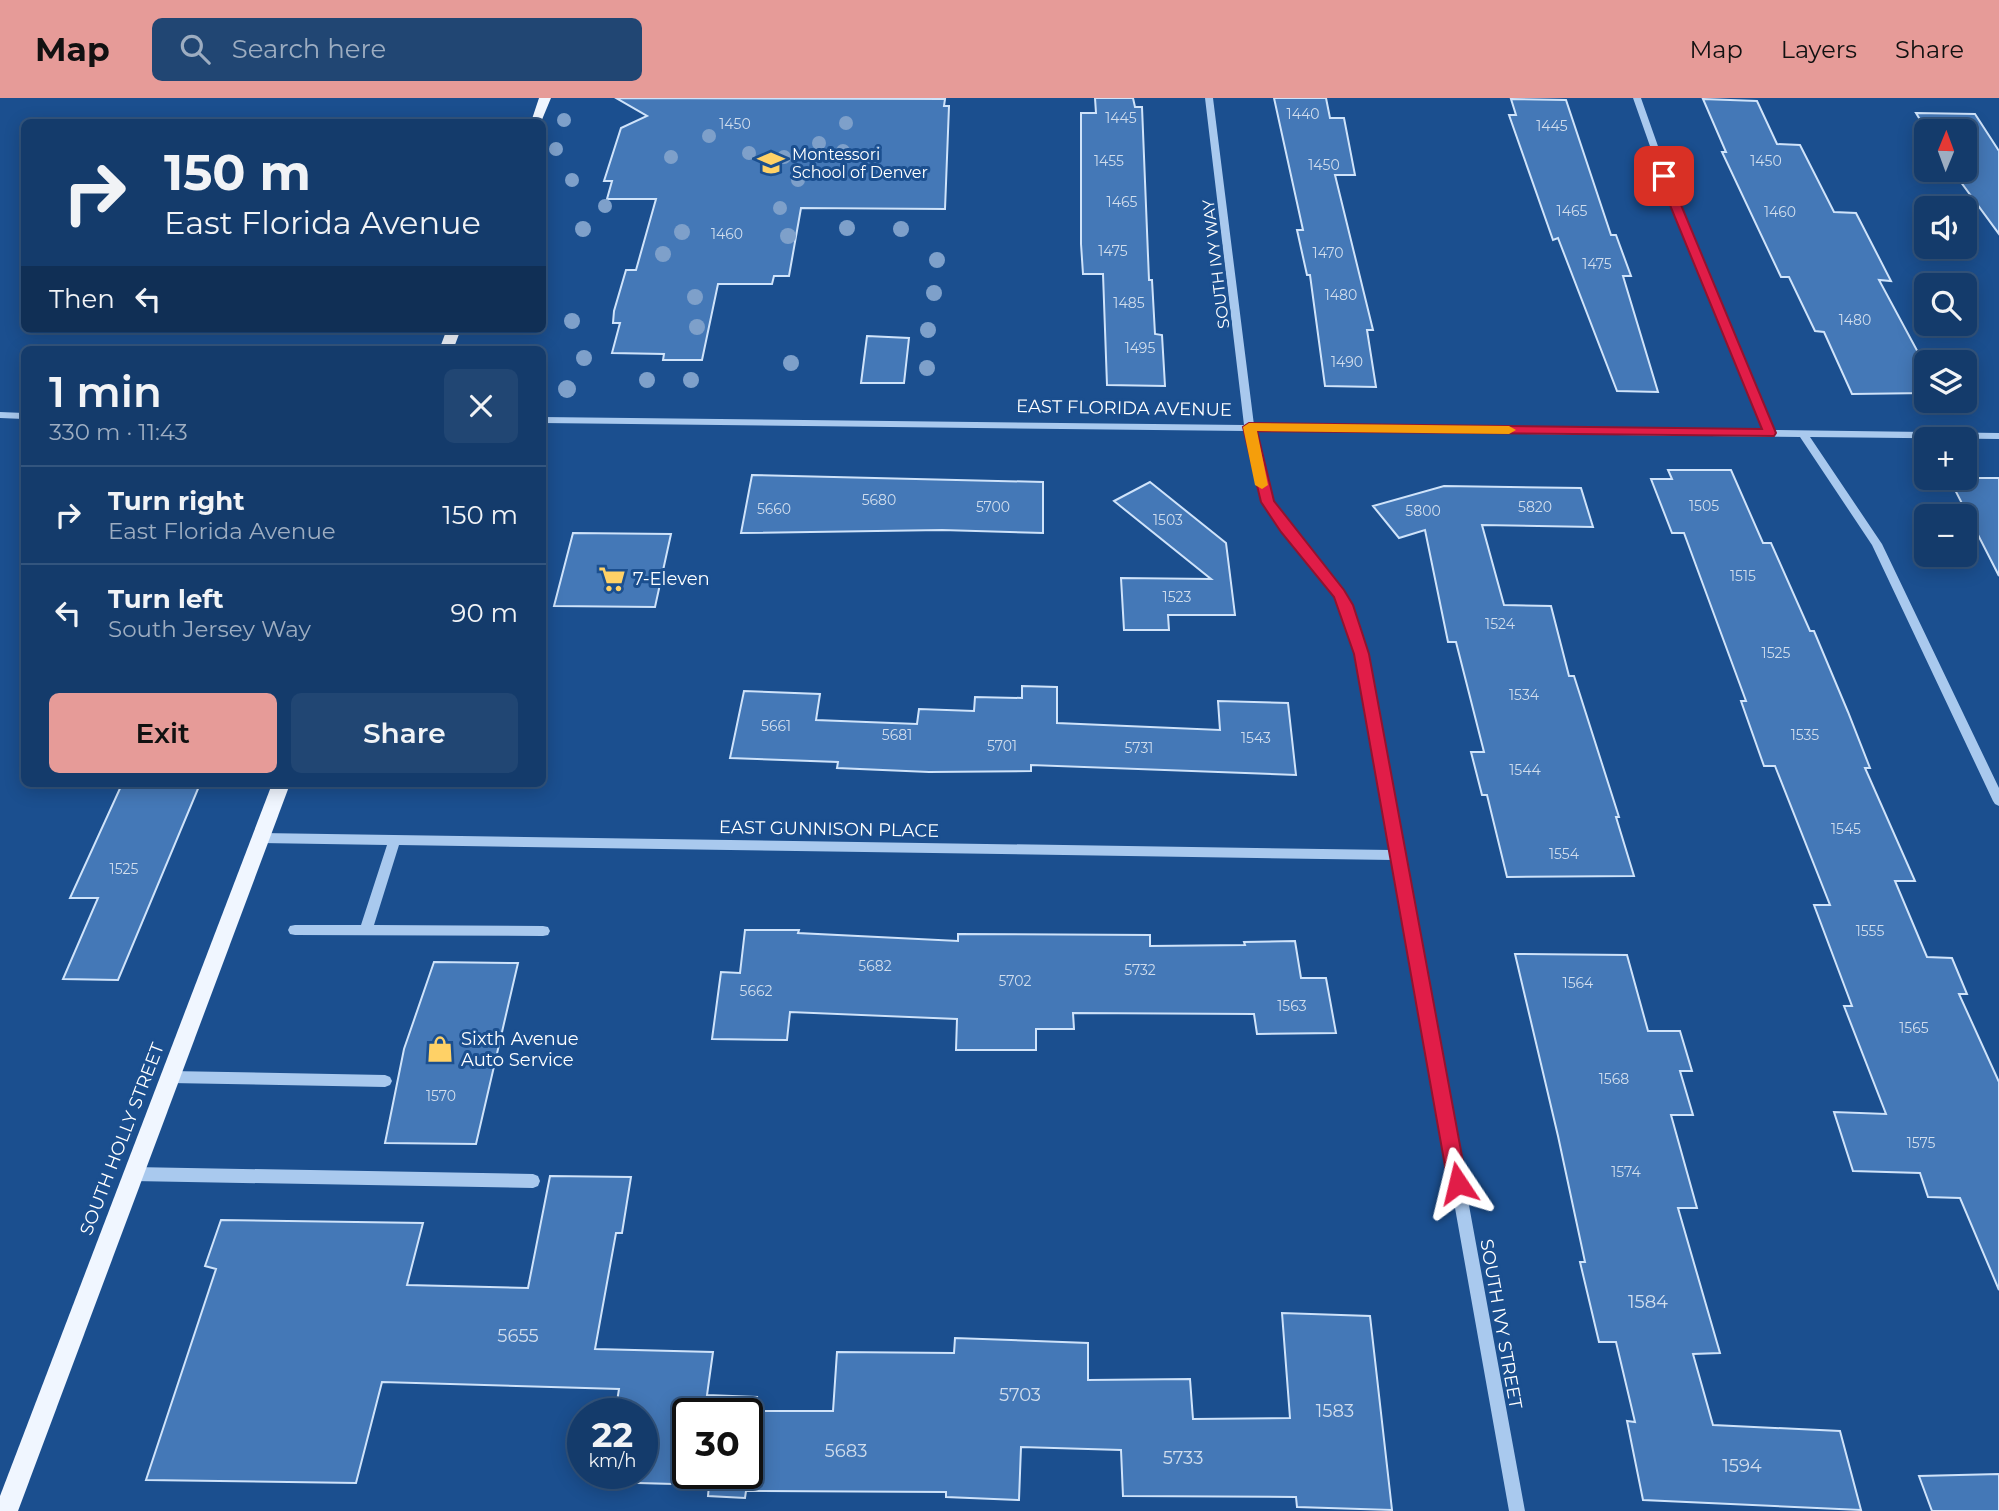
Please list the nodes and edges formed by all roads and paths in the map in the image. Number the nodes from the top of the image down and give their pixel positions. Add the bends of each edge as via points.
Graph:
1 (545, 98) edge
2 (1209, 98) edge
3 (1637, 98) edge
4 (537, 119) edge
5 (0, 415) edge
6 (21, 416) edge
7 (546, 420) edge
8 (1249, 427) junction
9 (1770, 433) junction
10 (1803, 434) junction
11 (1999, 436) edge
12 (280, 787) edge
13 (1999, 801) edge
14 (261, 838) junction
15 (394, 841) junction
16 (1398, 855) junction
17 (295, 930) dead end
18 (366, 930) junction
19 (543, 931) dead end
20 (170, 1077) junction
21 (386, 1081) dead end
22 (133, 1174) junction
23 (533, 1181) dead end
24 (6, 1511) edge
25 (1517, 1511) edge

1 - 4 main road
2 - 8 street, SOUTH IVY WAY
3 - 9 street via 1673,200
5 - 6 street
7 - 8 street, EAST FLORIDA AVENUE
8 - 9 street, EAST FLORIDA AVENUE
8 - 16 street, SOUTH IVY STREET via 1268,502 1339,594 1353,625
9 - 10 street, EAST FLORIDA AVENUE
10 - 11 street, EAST FLORIDA AVENUE
10 - 13 street via 1877,544
12 - 14 main road, SOUTH HOLLY STREET
14 - 15 street, EAST GUNNISON PLACE
14 - 20 main road, SOUTH HOLLY STREET
15 - 16 street, EAST GUNNISON PLACE
15 - 18 street
16 - 25 street, SOUTH IVY STREET
17 - 18 street
18 - 19 street
20 - 21 street
20 - 22 main road, SOUTH HOLLY STREET
22 - 23 street
22 - 24 main road, SOUTH HOLLY STREET

